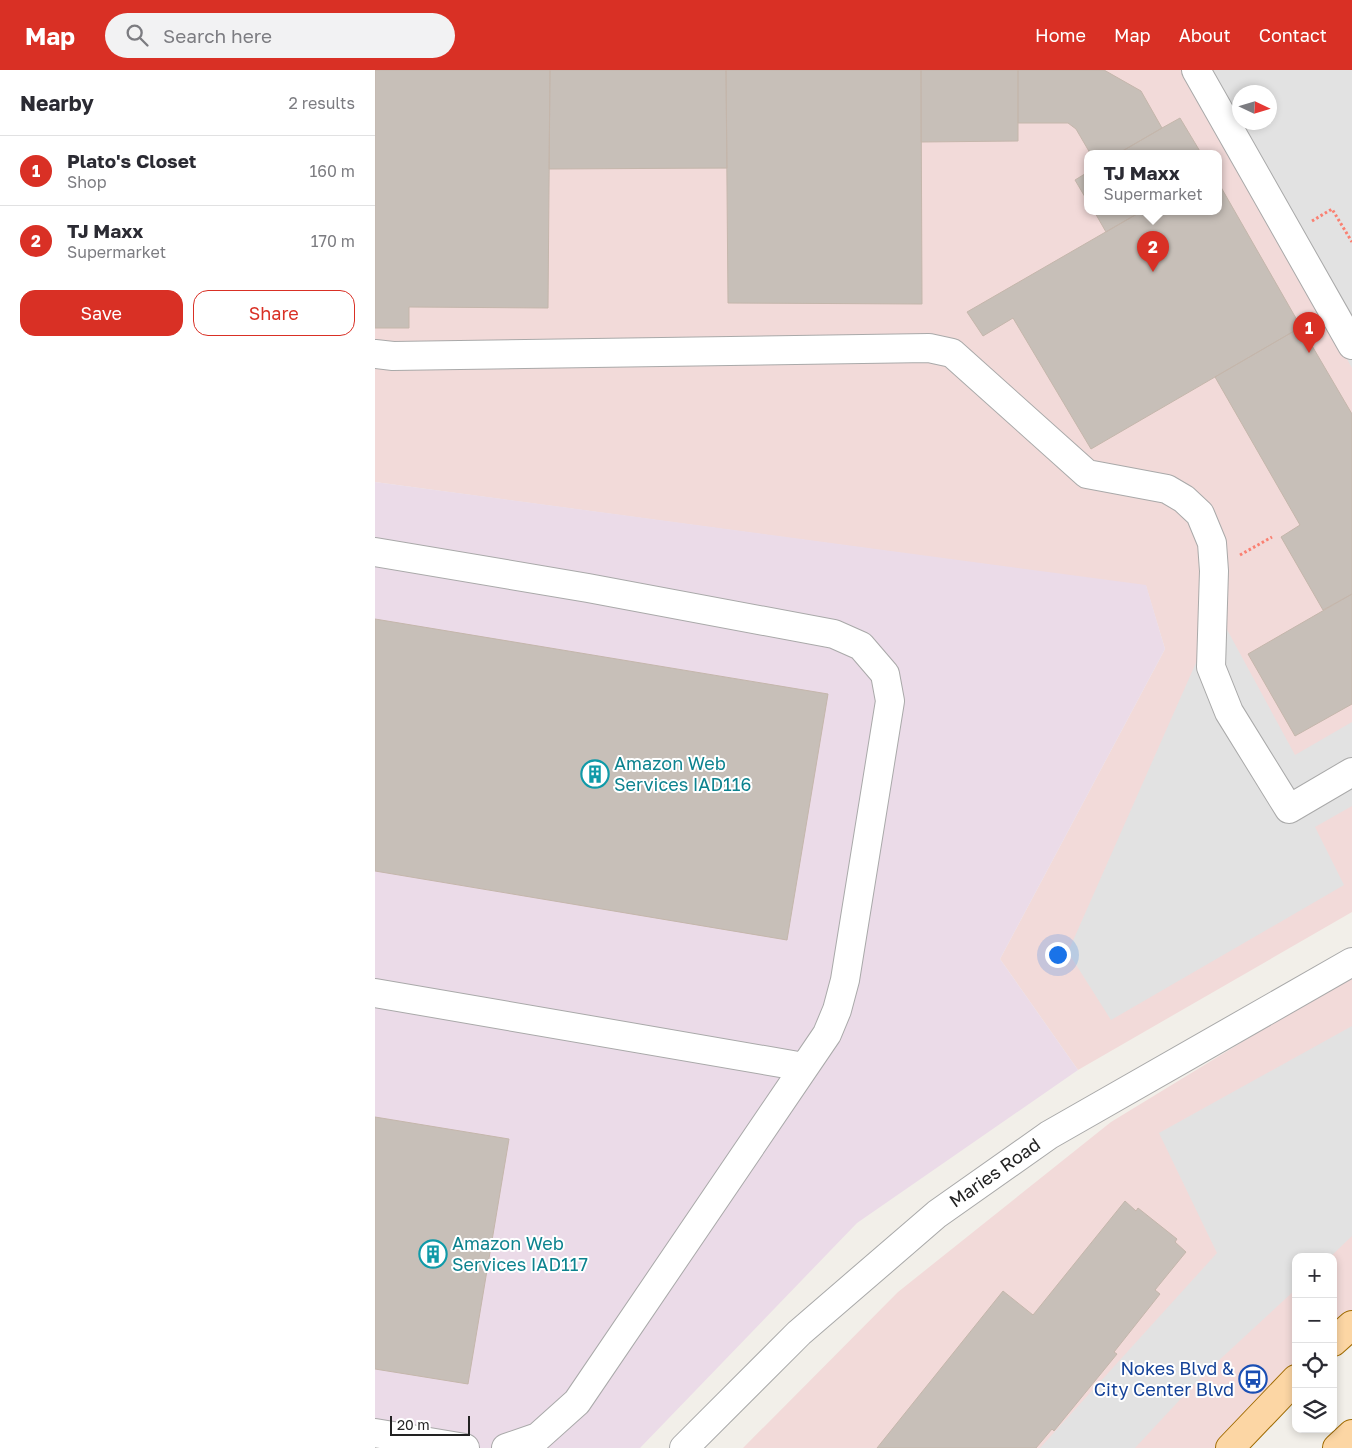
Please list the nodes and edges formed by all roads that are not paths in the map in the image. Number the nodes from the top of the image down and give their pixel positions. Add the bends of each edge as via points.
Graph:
1 (1196, 70) edge
2 (1352, 345) edge
3 (375, 354) edge
4 (375, 552) edge
5 (1352, 772) edge
6 (1352, 962) edge
7 (375, 993) edge
8 (804, 1067) junction
9 (1352, 1324) edge
10 (1337, 1338) edge
11 (1292, 1383) edge
12 (375, 1433) edge
13 (1352, 1434) edge
14 (465, 1448) edge
15 (506, 1448) edge
16 (685, 1448) edge
17 (1230, 1448) edge
18 (1337, 1448) edge

1 - 2 street
3 - 5 street via 929,348 951,353 1087,474 1167,489 1200,514 1211,543 1214,571 1211,667 1229,712 1289,809
4 - 8 street via 835,634 861,646 885,674 890,701 845,980 827,1034
6 - 16 street, Maries Road via 1049,1135 937,1214 799,1334
7 - 8 street
8 - 15 street via 577,1402 538,1437
9 - 10 main road
11 - 17 main road
12 - 14 street
13 - 18 main road

